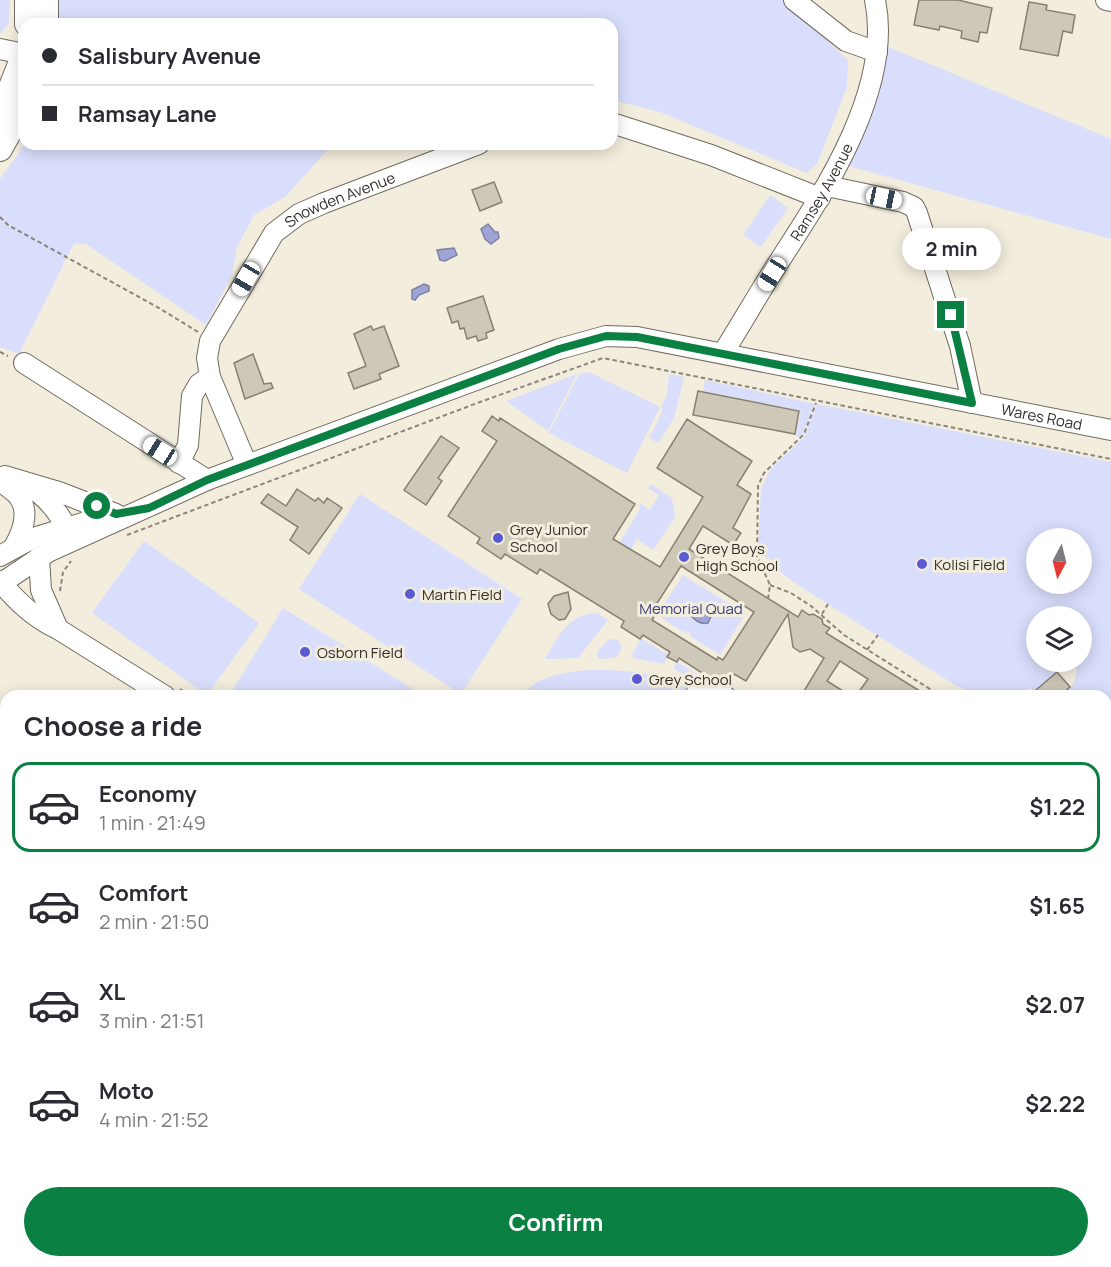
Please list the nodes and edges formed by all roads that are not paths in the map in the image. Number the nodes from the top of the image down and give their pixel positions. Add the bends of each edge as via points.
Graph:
1 (27, 0) edge
2 (46, 0) edge
3 (795, 0) edge
4 (875, 0) edge
5 (1106, 0) edge
6 (1111, 1) edge
7 (27, 18) edge
8 (46, 18) edge
9 (0, 49) edge
10 (877, 52) junction
11 (18, 53) edge
12 (18, 69) edge
13 (0, 115) edge
14 (18, 117) edge
15 (618, 125) edge
16 (0, 149) edge
17 (463, 150) edge
18 (823, 192) junction
19 (723, 353) junction
20 (24, 363) dead end
21 (210, 377) junction
22 (972, 403) junction
23 (1111, 430) edge
24 (179, 463) junction
25 (247, 465) junction
26 (2, 477) edge
27 (207, 480) junction
28 (19, 497) junction
29 (149, 508) junction
30 (116, 514) junction
31 (64, 541) junction
32 (7, 552) edge
33 (39, 557) junction
34 (0, 583) edge
35 (58, 629) junction
36 (155, 690) edge

1 - 7 main road
2 - 8 main road
3 - 10 street via 846,41
4 - 10 street, Ramsey Avenue via 879,20
5 - 6 street
9 - 11 street
10 - 18 street, Ramsey Avenue via 864,106
12 - 13 main road
14 - 16 main road
15 - 18 street
17 - 21 street, Snowden Avenue via 324,203 285,223 267,243 210,341
18 - 19 street, Ramsey Avenue
18 - 22 street via 903,202 914,207 951,315
19 - 22 street, Wares Road
19 - 25 street, Wares Road via 622,335 589,340
20 - 24 street
21 - 24 street via 199,384 192,396 188,445
21 - 25 street, Snowden Avenue
22 - 23 street, Wares Road
24 - 27 street
25 - 27 street, Wares Road
26 - 28 street
26 - 30 street via 59,492
26 - 31 street via 40,493 59,513
27 - 29 street, Wares Road
28 - 31 street
28 - 32 street via 24,521 21,534
29 - 30 street
29 - 31 street
30 - 31 street
31 - 32 street
31 - 33 street
33 - 34 street
33 - 35 street via 41,590
34 - 35 street via 33,615
35 - 36 street

